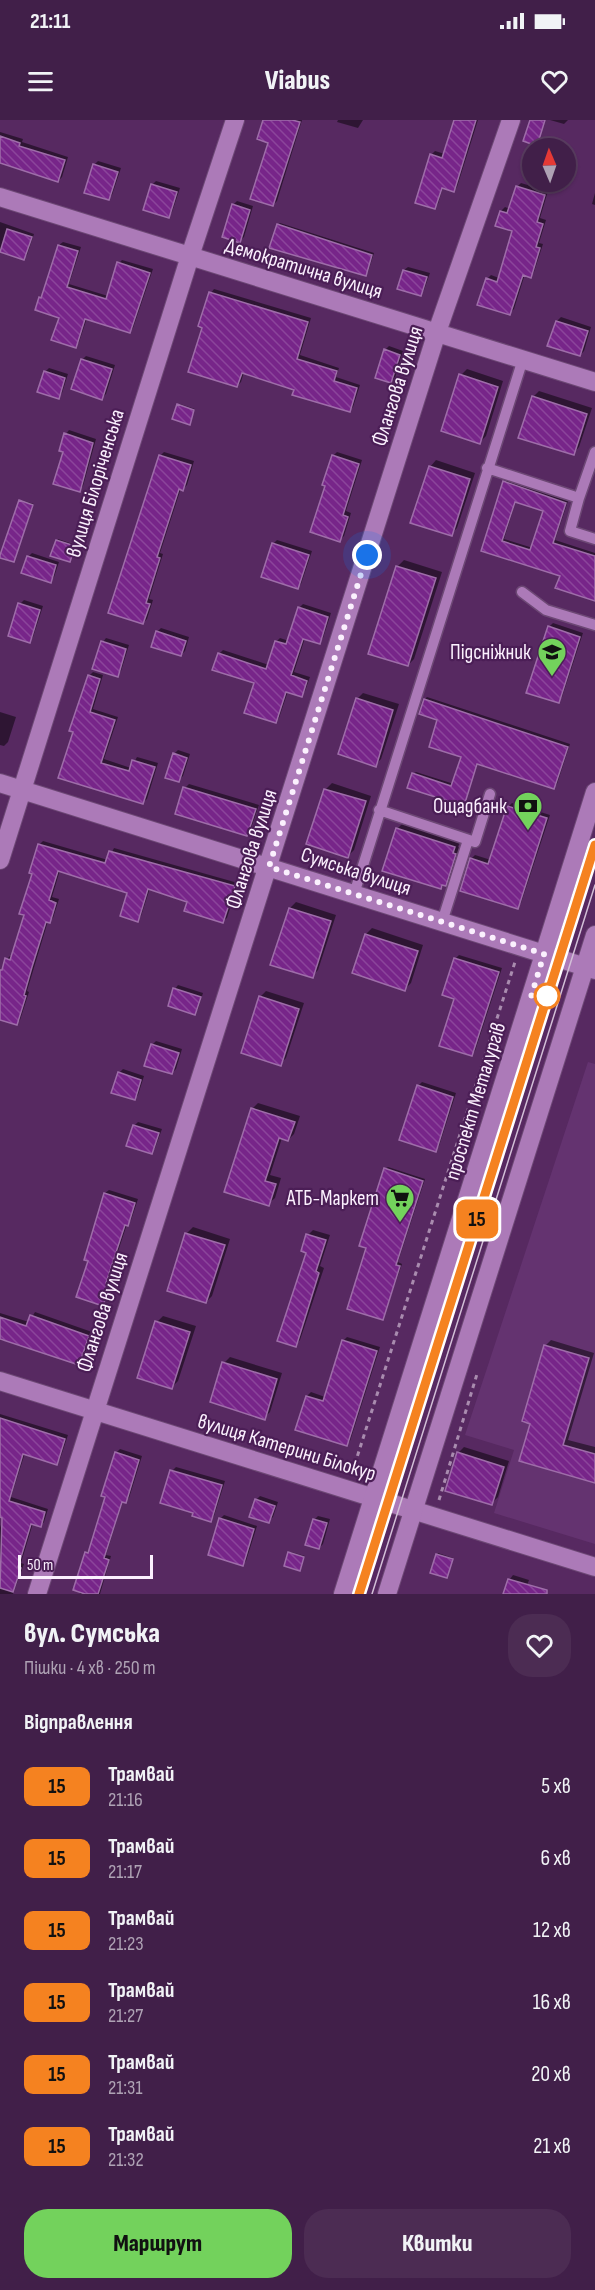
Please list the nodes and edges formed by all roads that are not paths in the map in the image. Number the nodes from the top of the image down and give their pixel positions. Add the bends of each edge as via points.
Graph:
1 (235, 120) edge
2 (511, 120) edge
3 (0, 197) edge
4 (190, 256) junction
5 (437, 333) junction
6 (523, 359) junction
7 (595, 382) edge
8 (595, 452) edge
9 (487, 468) junction
10 (579, 498) junction
11 (595, 539) edge
12 (522, 592) dead end
13 (595, 624) edge
14 (0, 783) edge
15 (22, 790) junction
16 (595, 792) edge
17 (490, 794) dead end
18 (379, 810) junction
19 (468, 840) junction
20 (0, 860) edge
21 (269, 867) junction
22 (354, 894) junction
23 (442, 922) junction
24 (595, 936) edge
25 (544, 954) junction
26 (590, 968) edge
27 (0, 1381) edge
28 (94, 1412) junction
29 (373, 1498) junction
30 (414, 1510) junction
31 (595, 1567) edge
32 (37, 1594) edge
33 (343, 1594) edge
34 (387, 1594) edge

1 - 4 street, вулиця Білоріченська
2 - 5 street, Флангова вулиця
3 - 4 street, Демократична вулиця
4 - 5 street, Демократична вулиця
4 - 15 street, вулиця Білоріченська
5 - 6 street, Демократична вулиця
5 - 21 street, Флангова вулиця
6 - 7 street, Демократична вулиця
6 - 9 lane
8 - 10 lane
9 - 10 lane
9 - 18 lane
10 - 11 lane via 570,531
12 - 13 lane via 546,610
14 - 15 street, Сумська вулиця
15 - 20 street, вулиця Білоріченська
15 - 21 street, Сумська вулиця
16 - 25 street, проспект Металургів
17 - 19 lane via 475,842
18 - 19 lane
18 - 22 lane
19 - 23 lane
21 - 22 street, Сумська вулиця
21 - 28 street, Флангова вулиця
22 - 23 street, Сумська вулиця
23 - 25 street, Сумська вулиця
24 - 26 street
25 - 26 street, Сумська вулиця
25 - 29 street, проспект Металургів
26 - 30 street
27 - 28 street, вулиця Катерини Білокур
28 - 29 street, вулиця Катерини Білокур
28 - 32 street, Флангова вулиця
29 - 30 street, вулиця Катерини Білокур
29 - 33 street, проспект Металургів
30 - 31 street, вулиця Катерини Білокур
30 - 34 street

